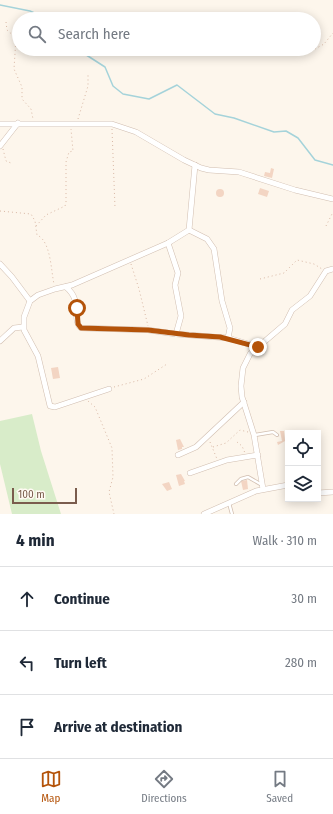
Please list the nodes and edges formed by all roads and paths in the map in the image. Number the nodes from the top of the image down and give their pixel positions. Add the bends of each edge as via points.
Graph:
1 (6, 22) dead end
2 (333, 33) edge
3 (12, 35) edge
4 (321, 46) edge
5 (15, 56) edge
6 (88, 73) dead end
7 (18, 123) junction
8 (34, 123) junction
9 (78, 123) junction
10 (0, 124) edge
11 (70, 124) junction
12 (112, 124) junction
13 (1, 144) edge
14 (11, 163) dead end
15 (194, 165) junction
16 (333, 199) edge
17 (115, 208) dead end
18 (0, 212) edge
19 (333, 212) edge
20 (36, 226) junction
21 (326, 226) dead end
22 (190, 230) junction
23 (168, 243) junction
24 (130, 259) junction
25 (0, 264) edge
26 (333, 270) edge
27 (326, 271) junction
28 (260, 279) dead end
29 (66, 287) junction
30 (55, 288) junction
31 (30, 301) junction
32 (24, 326) junction
33 (148, 330) junction
34 (176, 334) junction
35 (228, 338) junction
36 (0, 341) edge
37 (258, 347) junction
38 (167, 364) dead end
39 (110, 389) joint
40 (86, 398) junction
41 (244, 402) junction
42 (254, 435) junction
43 (277, 435) dead end
44 (207, 438) junction
45 (237, 442) dead end
46 (213, 448) junction
47 (178, 455) dead end
48 (258, 455) junction
49 (246, 456) junction
50 (218, 462) junction
51 (190, 473) dead end
52 (236, 484) dead end
53 (285, 485) edge
54 (262, 487) junction
55 (333, 492) edge
56 (321, 493) edge
57 (228, 503) junction
58 (114, 514) edge
59 (204, 514) edge
60 (232, 514) edge

1 - 3 path via 6,30
2 - 4 path
5 - 8 path via 14,69 22,87 22,99 31,109
6 - 9 path via 88,86
7 - 8 street
7 - 10 street
7 - 13 street
8 - 11 street
9 - 11 street
9 - 12 street
11 - 20 path via 73,151 69,152 66,162 66,203 65,206 46,215
12 - 15 street via 136,132
12 - 17 path
13 - 14 path via 6,161
15 - 16 street via 209,170 239,172
15 - 22 street
18 - 20 path via 31,214
19 - 21 path
20 - 30 path via 37,235 43,240 49,254
22 - 23 street
22 - 35 street via 207,240 214,249 222,301 230,328
23 - 24 street
23 - 34 street via 178,273 175,290 181,311
24 - 29 street
24 - 33 path
25 - 31 street
26 - 27 street
27 - 28 path via 314,264 297,260 284,273
27 - 37 street via 310,296 292,310 285,324
29 - 30 street
29 - 33 street via 76,300 78,324 81,328
30 - 31 street
31 - 32 street via 24,316
32 - 36 street via 14,328
32 - 40 street via 38,356 49,405 55,407
33 - 34 street
34 - 35 street
35 - 37 street
37 - 41 street via 248,357 243,368 241,386
38 - 39 path via 144,378
39 - 40 street
40 - 58 path via 95,407 112,448 113,477 109,492
41 - 42 street
41 - 44 street
42 - 43 lane via 273,432
42 - 46 path via 240,430 226,443
42 - 48 street
44 - 46 path
44 - 47 street via 196,447
45 - 49 path via 242,446
46 - 50 path
48 - 49 street
48 - 54 street
49 - 50 street
50 - 51 street
52 - 54 lane via 248,477
53 - 54 street
54 - 57 street
55 - 56 street
57 - 59 street
57 - 60 lane

